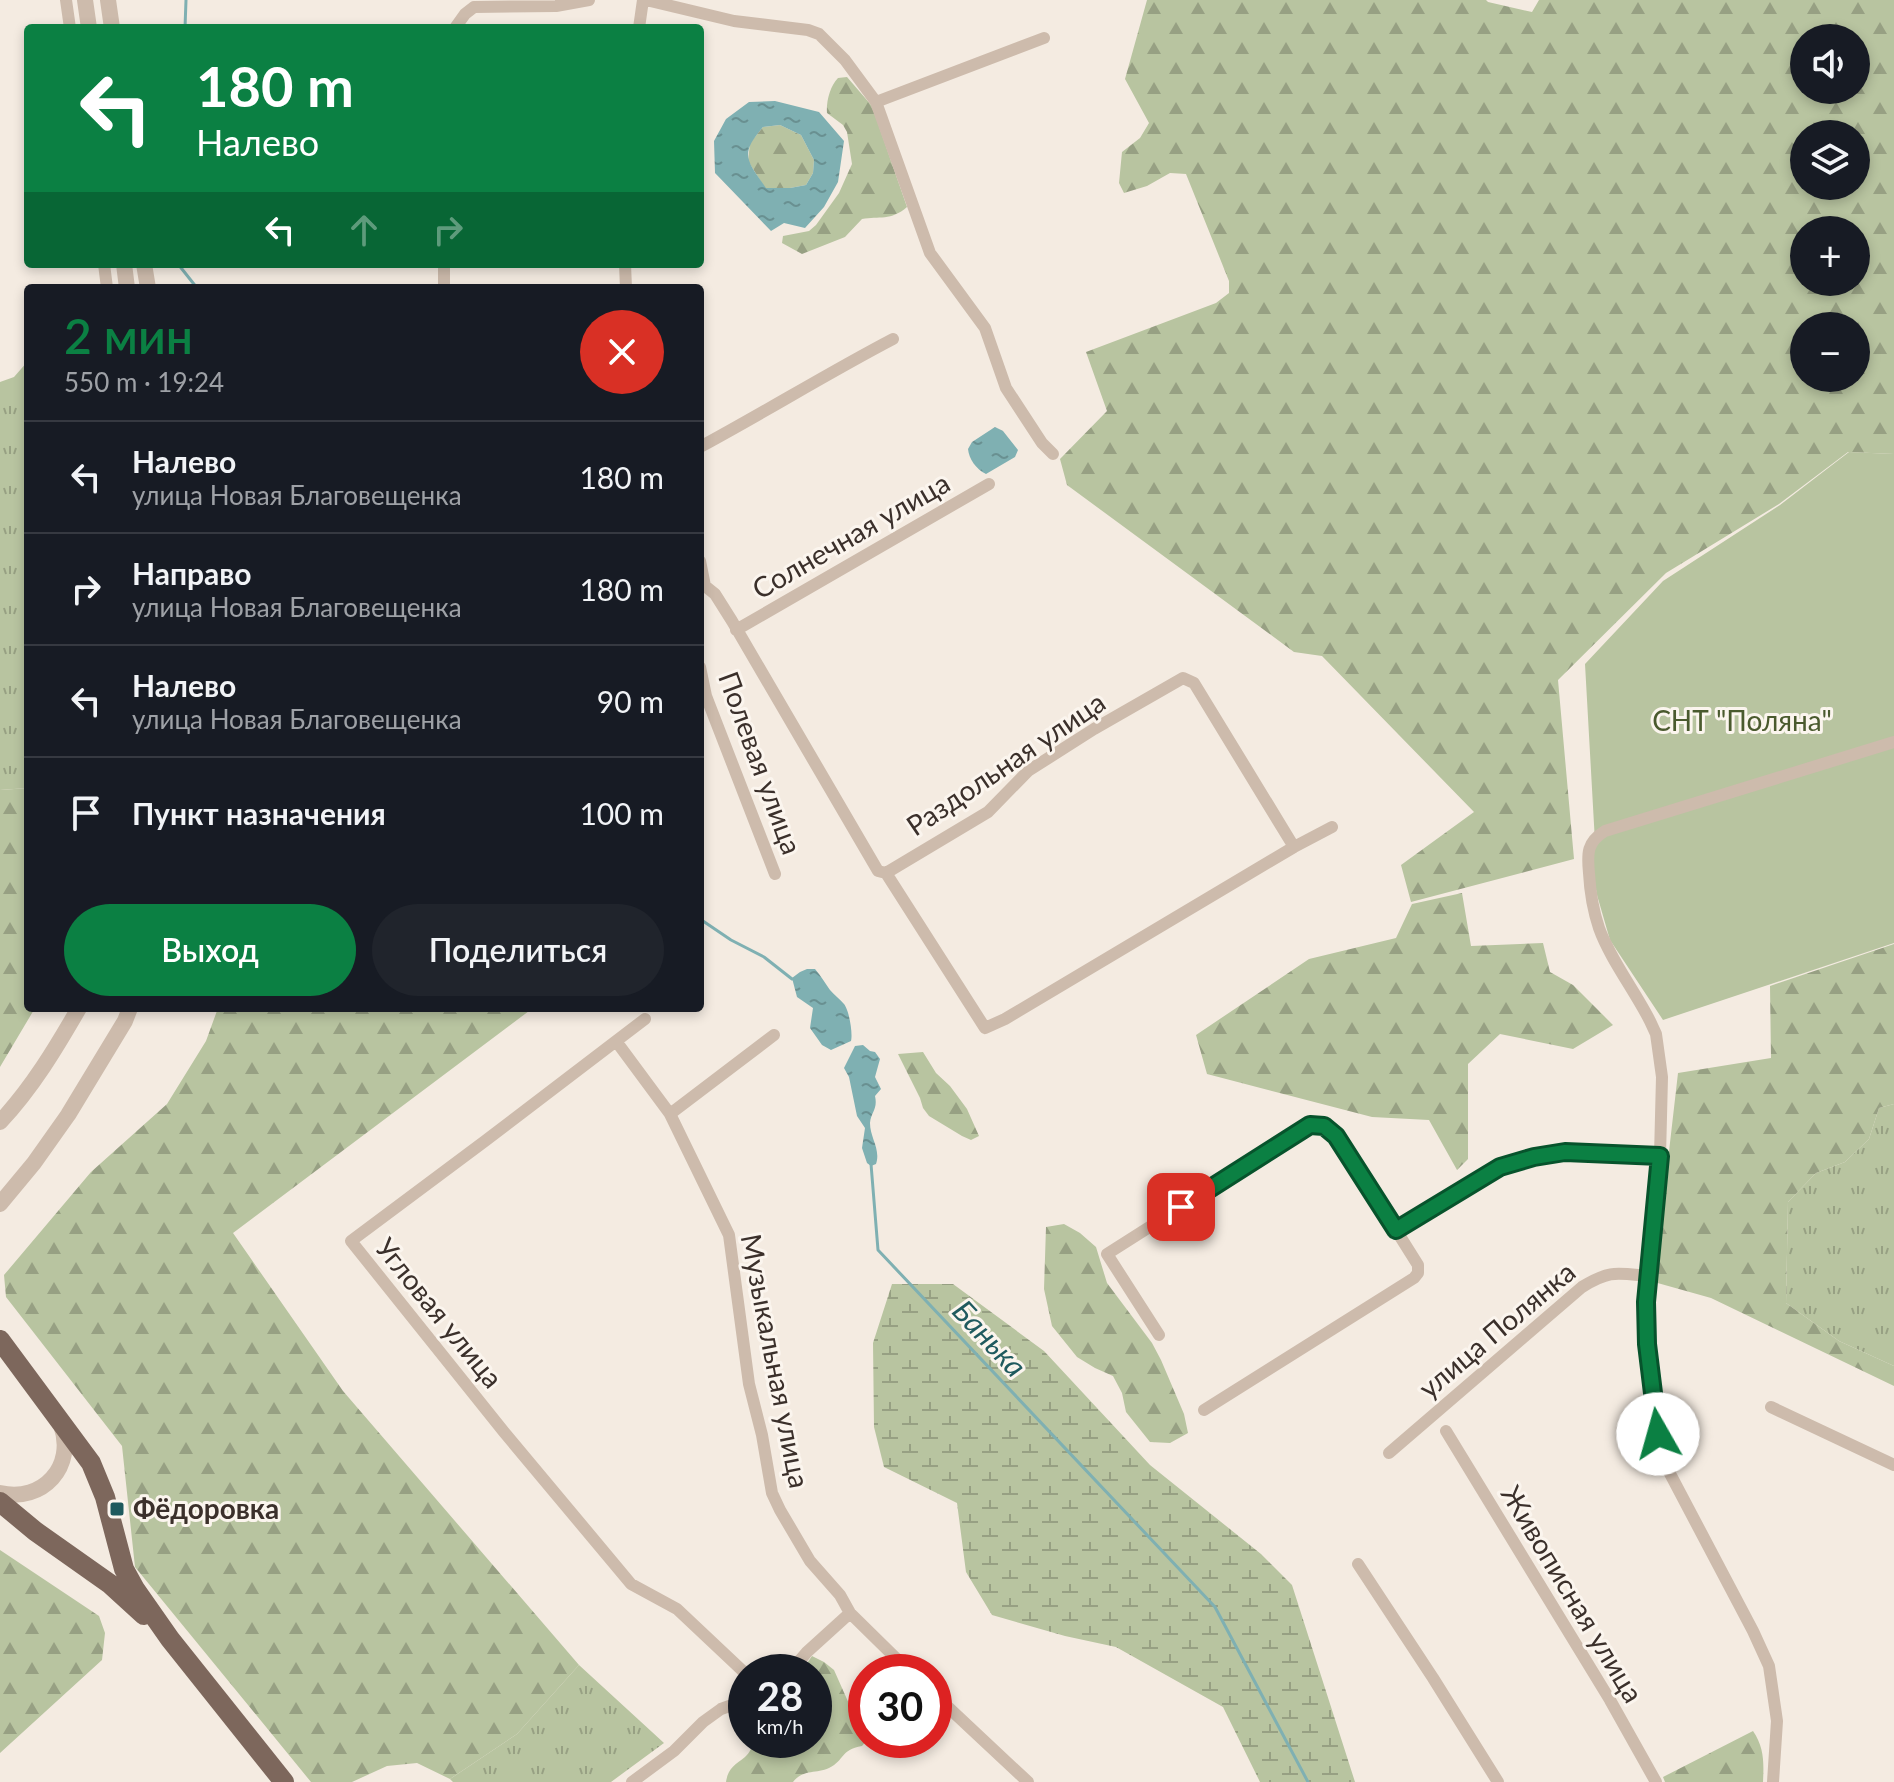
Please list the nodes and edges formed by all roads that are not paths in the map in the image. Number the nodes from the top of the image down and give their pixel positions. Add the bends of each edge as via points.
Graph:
1 (66, 0) edge
2 (85, 0) edge
3 (108, 0) edge
4 (589, 0) edge
5 (644, 0) edge
6 (69, 24) edge
7 (88, 24) edge
8 (111, 24) edge
9 (458, 24) edge
10 (640, 24) edge
11 (1044, 38) dead end
12 (876, 102) junction
13 (893, 339) dead end
14 (704, 445) edge
15 (1053, 454) dead end
16 (989, 484) dead end
17 (704, 588) edge
18 (736, 630) junction
19 (704, 686) edge
20 (1894, 742) edge
21 (1332, 827) dead end
22 (1294, 847) junction
23 (886, 873) junction
24 (775, 874) dead end
25 (77, 1012) edge
26 (128, 1012) edge
27 (645, 1019) dead end
28 (774, 1035) dead end
29 (616, 1041) junction
30 (670, 1114) junction
31 (0, 1122) edge
32 (1660, 1156) junction
33 (0, 1204) edge
34 (1396, 1230) junction
35 (1647, 1276) junction
36 (1159, 1335) dead end
37 (0, 1340) edge
38 (1771, 1407) dead end
39 (1204, 1410) dead end
40 (57, 1416) junction
41 (1446, 1431) dead end
42 (1389, 1453) dead end
43 (1894, 1465) edge
44 (0, 1493) edge
45 (0, 1502) edge
46 (1358, 1564) dead end
47 (850, 1613) junction
48 (170, 1639) junction
49 (805, 1654) edge
50 (892, 1654) edge
51 (728, 1657) edge
52 (728, 1706) edge
53 (952, 1711) edge
54 (284, 1782) edge
55 (632, 1782) edge
56 (1028, 1782) edge
57 (1498, 1782) edge
58 (1656, 1782) edge
59 (1773, 1782) edge

1 - 6 street
2 - 7 street
3 - 8 street
4 - 9 street via 474,7
5 - 10 street
5 - 12 street via 819,34
11 - 12 street
12 - 15 street via 930,253 985,328 1006,388
13 - 14 street
16 - 18 street, Солнечная улица
17 - 18 street via 715,594
18 - 23 street via 878,871
19 - 24 street, Полевая улица
20 - 32 street via 1605,831 1592,840 1590,894 1600,930 1656,1034 1662,1077
21 - 22 street
22 - 23 street via 985,1028
22 - 23 street, Раздольная улица via 1194,683 1183,678 1028,771 988,812
25 - 31 street via 56,1049
26 - 33 street via 68,1115
27 - 29 street, Угловая улица
28 - 30 street
29 - 30 street, Музыкальная улица
29 - 51 street, Угловая улица via 351,1241 631,1584 677,1609
30 - 47 street, Музыкальная улица via 729,1235 749,1384 772,1493 810,1561
32 - 34 street via 1565,1152 1534,1157 1500,1167
32 - 35 street
34 - 36 street via 1336,1136 1324,1126 1310,1125 1107,1254
34 - 39 street via 1418,1265 1414,1278
35 - 42 street, улица Полянка via 1612,1273 1582,1287
35 - 59 street via 1647,1344 1658,1434 1666,1466 1769,1666 1777,1721
37 - 40 main road
38 - 43 street
40 - 44 street via 65,1446 58,1471 31,1493
40 - 48 main road via 91,1463 124,1569
41 - 58 street, Живописная улица
45 - 48 main road via 110,1584
46 - 57 street
47 - 49 street
47 - 50 street, Музыкальная улица
48 - 54 main road
52 - 55 street
53 - 56 street

